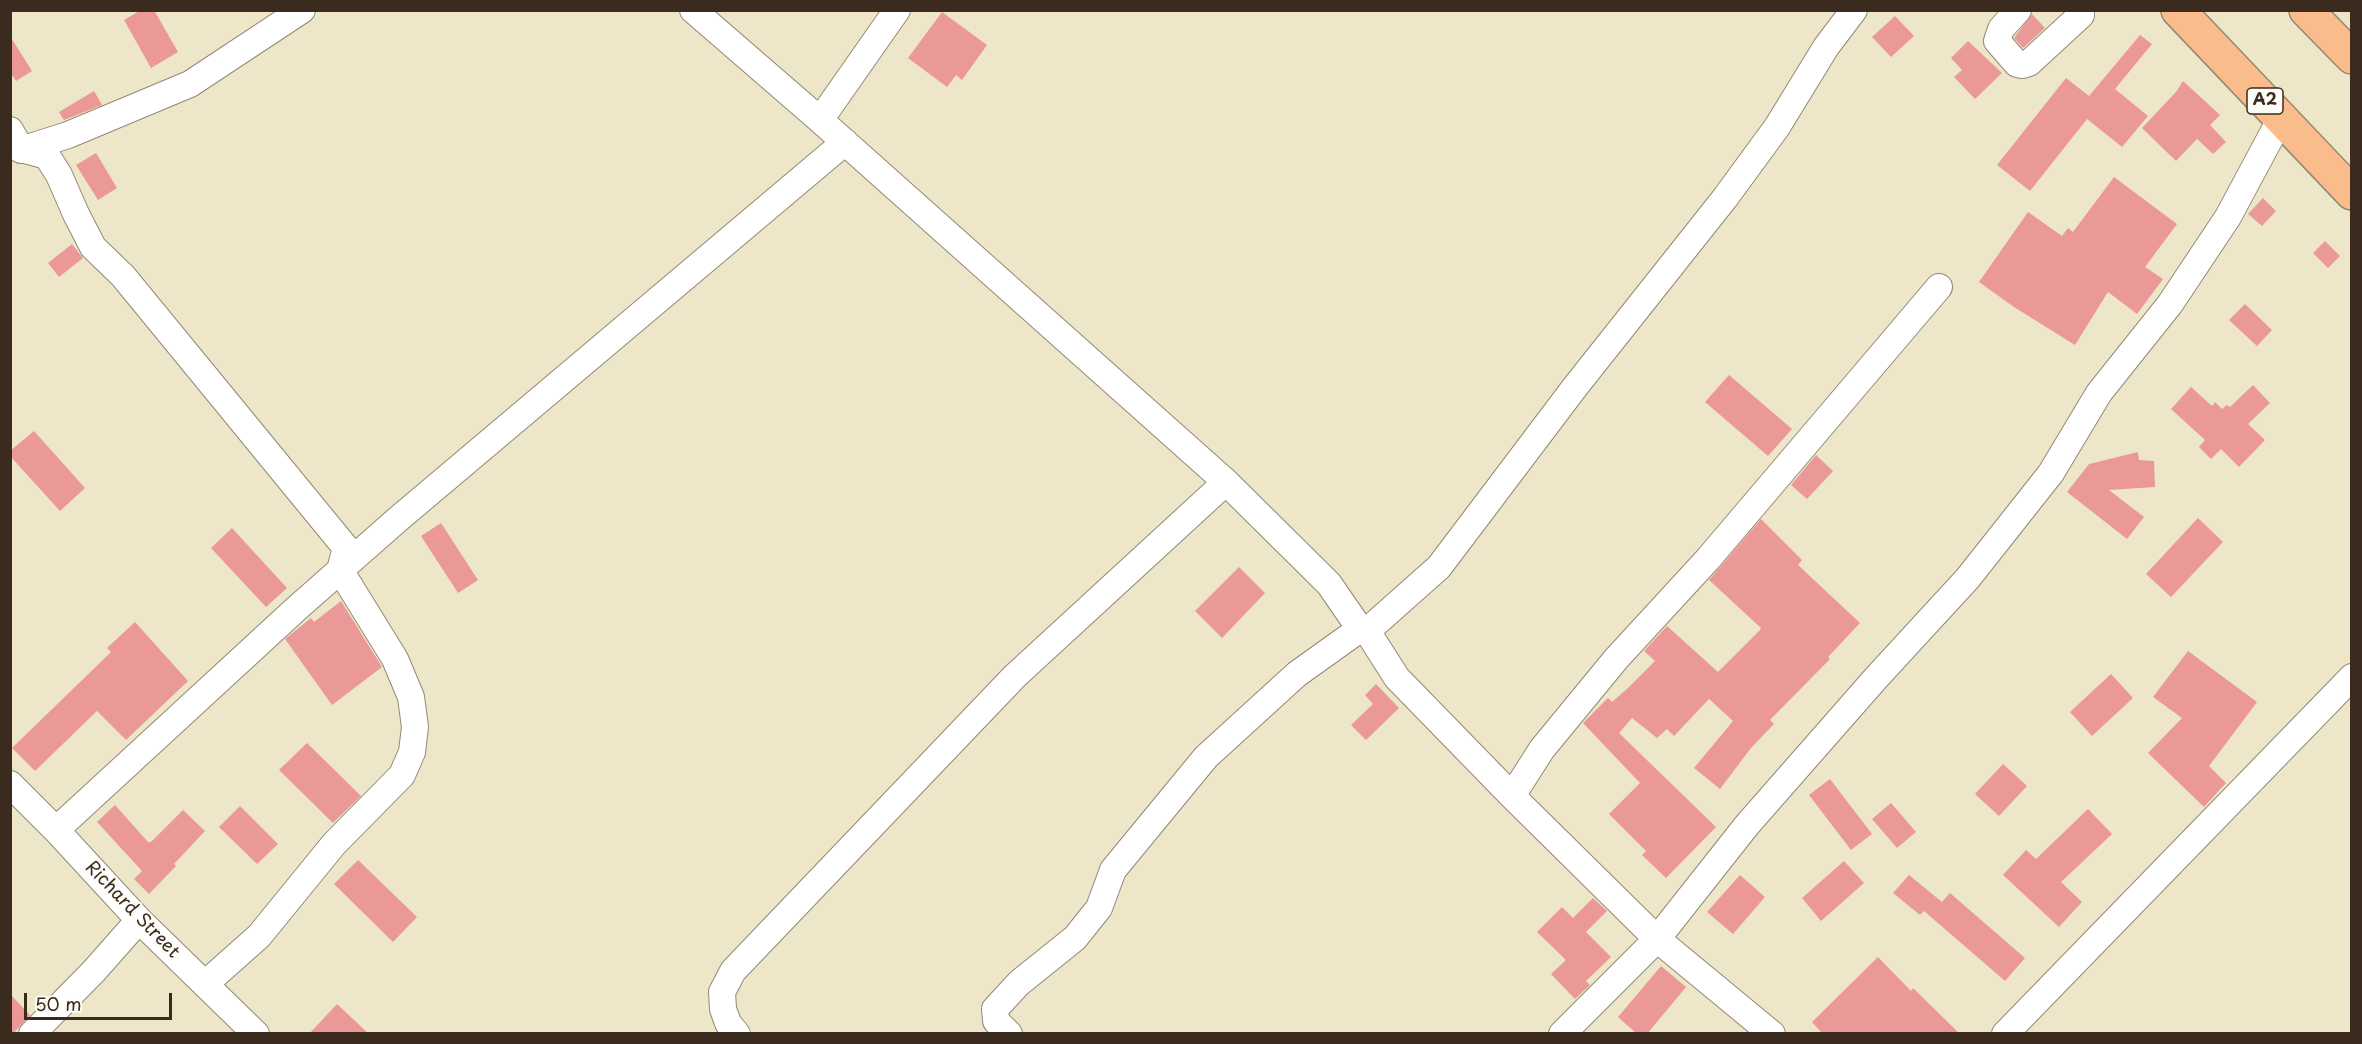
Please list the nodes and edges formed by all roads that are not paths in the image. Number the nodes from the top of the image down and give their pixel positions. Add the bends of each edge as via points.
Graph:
1 (302, 10) edge
2 (693, 10) edge
3 (897, 10) edge
4 (1854, 10) edge
5 (2018, 10) edge
6 (2178, 10) edge
7 (2306, 10) edge
8 (2082, 12) edge
9 (2352, 57) edge
10 (2281, 118) junction
11 (820, 120) junction
12 (845, 142) junction
13 (14, 147) edge
14 (2352, 193) edge
15 (1939, 287) dead end
16 (1226, 482) junction
17 (340, 570) junction
18 (1364, 630) junction
19 (2352, 677) edge
20 (10, 784) edge
21 (1512, 796) junction
22 (56, 830) junction
23 (139, 920) junction
24 (1656, 939) junction
25 (205, 984) junction
26 (33, 1034) edge
27 (256, 1034) edge
28 (737, 1034) edge
29 (1009, 1034) edge
30 (1562, 1034) edge
31 (1772, 1034) edge
32 (2005, 1034) edge

1 - 13 street via 190,84 68,135
2 - 11 street
3 - 11 street
4 - 18 street via 1725,198 1439,567
5 - 8 street via 2001,29 1997,41 2022,65 2029,63
6 - 10 highway, A2
7 - 9 highway
10 - 14 highway, A2
10 - 24 street via 2228,217 2170,304 2099,393 2051,473 1968,578 1747,825
11 - 12 street
12 - 16 street
12 - 17 street
13 - 17 street via 47,156 93,247 123,276 346,548
15 - 21 street via 1708,559 1616,659 1542,749
16 - 18 street via 1329,584
16 - 28 street via 1015,676 733,971 722,992 723,1009
17 - 22 street
17 - 25 street via 395,659 411,697 415,727 412,752 402,774 334,844 278,915
18 - 21 street via 1397,678
18 - 29 street via 1297,674 1206,757 1113,870 1098,908 1075,938 1019,983 995,1009 996,1021
19 - 32 street
20 - 22 street, Richard Street
21 - 24 street
22 - 23 street, Richard Street
23 - 25 street, Richard Street
23 - 26 street
24 - 30 street
24 - 31 street
25 - 27 street, Richard Street

